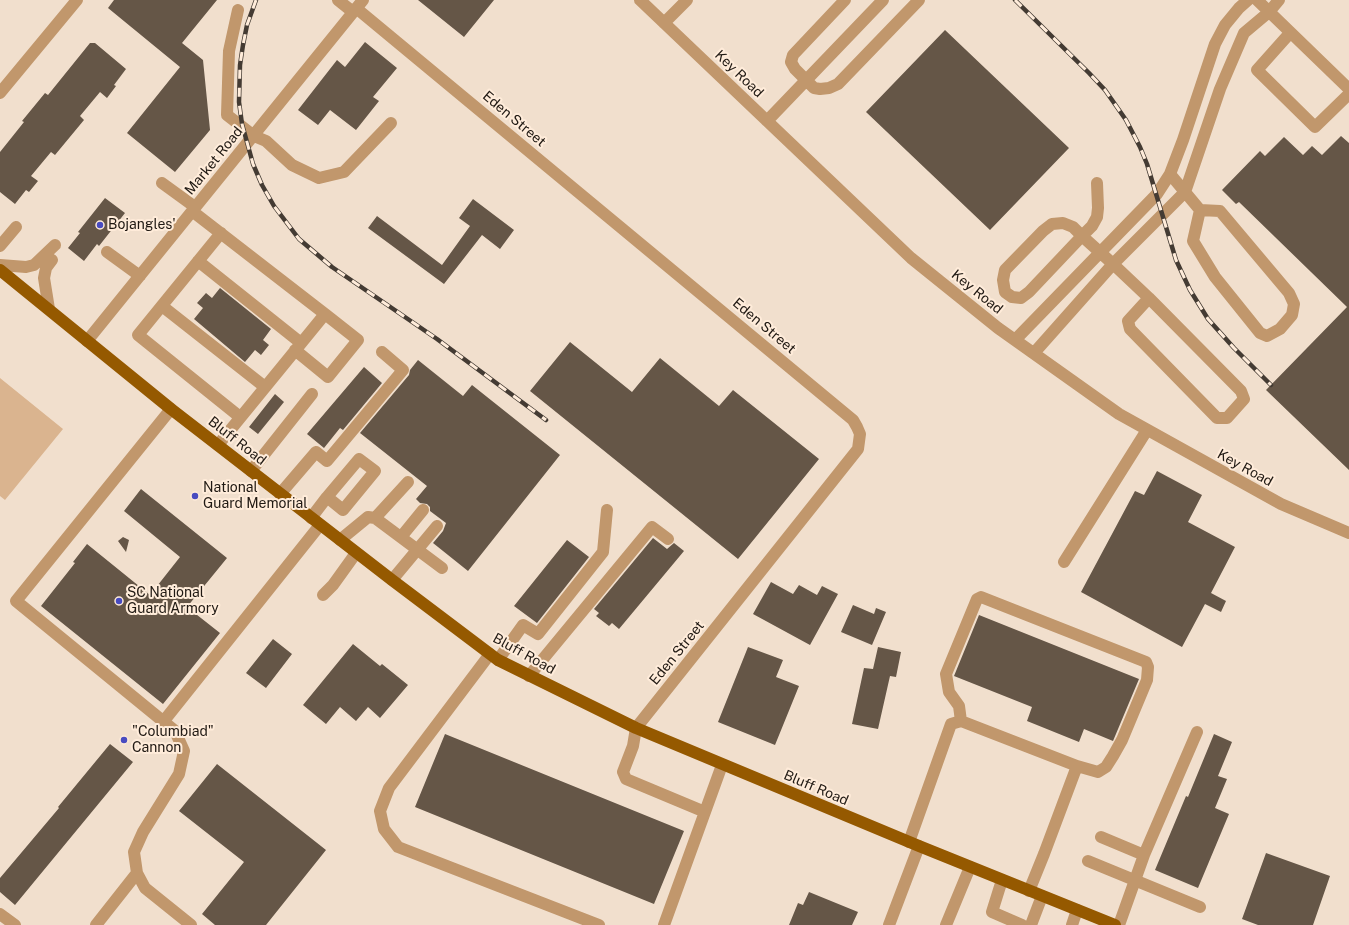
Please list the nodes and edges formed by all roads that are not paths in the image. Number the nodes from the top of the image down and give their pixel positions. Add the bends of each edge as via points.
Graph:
1 (77, 0) edge
2 (338, 0) edge
3 (640, 0) edge
4 (687, 0) edge
5 (845, 0) edge
6 (883, 0) edge
7 (1248, 0) edge
8 (1257, 0) edge
9 (1280, 0) edge
10 (911, 3) edge
11 (358, 4) edge
12 (238, 10) dead end
13 (1269, 12) junction
14 (664, 23) junction
15 (1290, 32) junction
16 (805, 80) junction
17 (1349, 89) edge
18 (0, 93) edge
19 (1349, 94) edge
20 (767, 121) junction
21 (391, 123) dead end
22 (254, 136) junction
23 (1170, 174) junction
24 (1097, 183) dead end
25 (162, 184) dead end
26 (1185, 192) junction
27 (194, 209) junction
28 (1200, 210) junction
29 (16, 227) dead end
30 (221, 233) junction
31 (1082, 236) junction
32 (55, 245) dead end
33 (0, 246) edge
34 (107, 252) dead end
35 (1100, 252) junction
36 (52, 260) dead end
37 (198, 261) junction
38 (1113, 264) junction
39 (0, 265) edge
40 (0, 270) edge
41 (140, 276) junction
42 (1149, 298) junction
43 (162, 306) junction
44 (49, 309) junction
45 (325, 314) junction
46 (1016, 340) junction
47 (87, 341) junction
48 (298, 347) junction
49 (382, 352) dead end
50 (1034, 353) junction
51 (265, 387) junction
52 (312, 394) dead end
53 (171, 409) junction
54 (240, 417) junction
55 (1147, 430) junction
56 (218, 445) junction
57 (251, 471) junction
58 (408, 482) dead end
59 (280, 494) junction
60 (327, 497) dead end
61 (422, 510) dead end
62 (607, 510) dead end
63 (375, 518) junction
64 (316, 521) junction
65 (437, 526) dead end
66 (1349, 533) edge
67 (401, 537) junction
68 (668, 539) dead end
69 (340, 540) junction
70 (417, 550) junction
71 (356, 552) junction
72 (1064, 562) dead end
73 (442, 568) dead end
74 (392, 580) junction
75 (323, 595) dead end
76 (494, 657) junction
77 (529, 676) junction
78 (961, 721) junction
79 (163, 722) junction
80 (636, 728) junction
81 (1197, 732) dead end
82 (722, 764) junction
83 (1077, 766) junction
84 (705, 812) junction
85 (1101, 837) dead end
86 (914, 844) junction
87 (1144, 855) junction
88 (1088, 861) dead end
89 (970, 867) junction
90 (137, 873) junction
91 (1002, 880) junction
92 (1135, 880) junction
93 (1029, 891) junction
94 (1042, 896) junction
95 (1200, 907) dead end
96 (1077, 910) junction
97 (0, 914) edge
98 (1010, 923) edge
99 (15, 925) edge
100 (96, 925) edge
101 (191, 925) edge
102 (599, 925) edge
103 (664, 925) edge
104 (889, 925) edge
105 (946, 925) edge
106 (1022, 925) edge
107 (1031, 925) edge
108 (1072, 925) edge
109 (1115, 925) edge
110 (1119, 925) edge

1 - 18 street
2 - 11 street, Eden Street
3 - 14 street, Key Road
4 - 14 street
5 - 16 street via 793,55 791,62 794,69
6 - 16 street
7 - 23 street via 1225,25 1215,44
8 - 13 street
9 - 13 street
10 - 16 street via 838,84 820,90
11 - 22 street, Market Road
11 - 80 street, Eden Street via 852,420 860,434 858,449
12 - 22 street via 229,51 227,115
13 - 15 street
13 - 26 street via 1244,32 1220,89
14 - 20 street, Key Road
15 - 17 street
15 - 19 street via 1257,70 1315,127
16 - 20 street
20 - 46 street, Key Road via 911,258
21 - 22 street via 344,172 319,178 292,165 266,141
22 - 27 street, Market Road
23 - 26 street
23 - 35 street via 1157,194
24 - 31 street via 1097,217
25 - 27 street
26 - 28 street
26 - 38 street
27 - 30 street
27 - 41 street, Market Road
28 - 28 street via 1220,210 1289,293 1294,304 1292,315 1280,329 1267,336 1260,333 1215,277 1194,241
29 - 33 street
30 - 37 street
30 - 45 street
31 - 31 street via 1073,227 1063,223 1052,224 1005,270 1005,292 1012,297 1021,298
31 - 35 street
32 - 39 street via 34,265
34 - 41 street
35 - 38 street
35 - 46 street
36 - 44 street via 46,268 44,278
37 - 43 street
37 - 48 street
38 - 42 street
38 - 50 street
40 - 44 main road, Bluff Road
41 - 47 street, Market Road
42 - 42 street via 1241,391 1244,399 1227,418 1217,418 1130,329 1128,321
43 - 51 street
43 - 54 street via 138,335
44 - 47 main road, Bluff Road
45 - 48 street
45 - 48 street via 358,340 328,377
46 - 50 street, Key Road
47 - 53 main road, Bluff Road
48 - 51 street
49 - 59 street via 403,370 327,461 316,452
50 - 55 street, Key Road via 1119,414
51 - 54 street
52 - 57 street
53 - 56 main road, Bluff Road
53 - 79 street via 16,601
54 - 56 street
55 - 66 street, Key Road via 1280,504
55 - 72 street
56 - 57 main road, Bluff Road
57 - 59 main road, Bluff Road
58 - 63 street
59 - 64 main road, Bluff Road
60 - 64 street
61 - 67 street
62 - 76 street via 603,552 538,634 522,625
63 - 67 street
63 - 69 street via 368,517
64 - 69 main road, Bluff Road
64 - 79 street
65 - 70 street
67 - 70 street
68 - 77 street via 652,526
69 - 71 main road, Bluff Road
70 - 73 street
70 - 74 street
71 - 74 main road, Bluff Road
71 - 75 street
74 - 76 main road, Bluff Road
76 - 77 main road, Bluff Road
76 - 102 street via 389,788 380,811 384,829 398,847
77 - 80 main road, Bluff Road
78 - 83 street
78 - 83 street via 959,706 949,692 946,674 977,599 981,597 1146,662 1147,680 1122,740 1106,767 1098,772
78 - 86 street via 951,724
79 - 90 street via 175,731 184,751 179,774 143,832 134,852
80 - 82 main road, Bluff Road
80 - 84 street via 633,746 622,772 626,780
81 - 87 street
82 - 84 street
82 - 86 main road, Bluff Road
83 - 93 street
84 - 103 street
85 - 87 street
86 - 89 main road, Bluff Road
86 - 104 street
87 - 92 street
88 - 92 street
89 - 91 main road, Bluff Road
89 - 105 street
90 - 100 street
90 - 101 street via 145,888
91 - 93 main road, Bluff Road
91 - 98 street via 992,912
92 - 95 street
92 - 110 street
93 - 94 main road, Bluff Road
94 - 96 main road, Bluff Road
94 - 107 street
96 - 108 street
96 - 109 main road, Bluff Road
97 - 99 street
98 - 106 street

